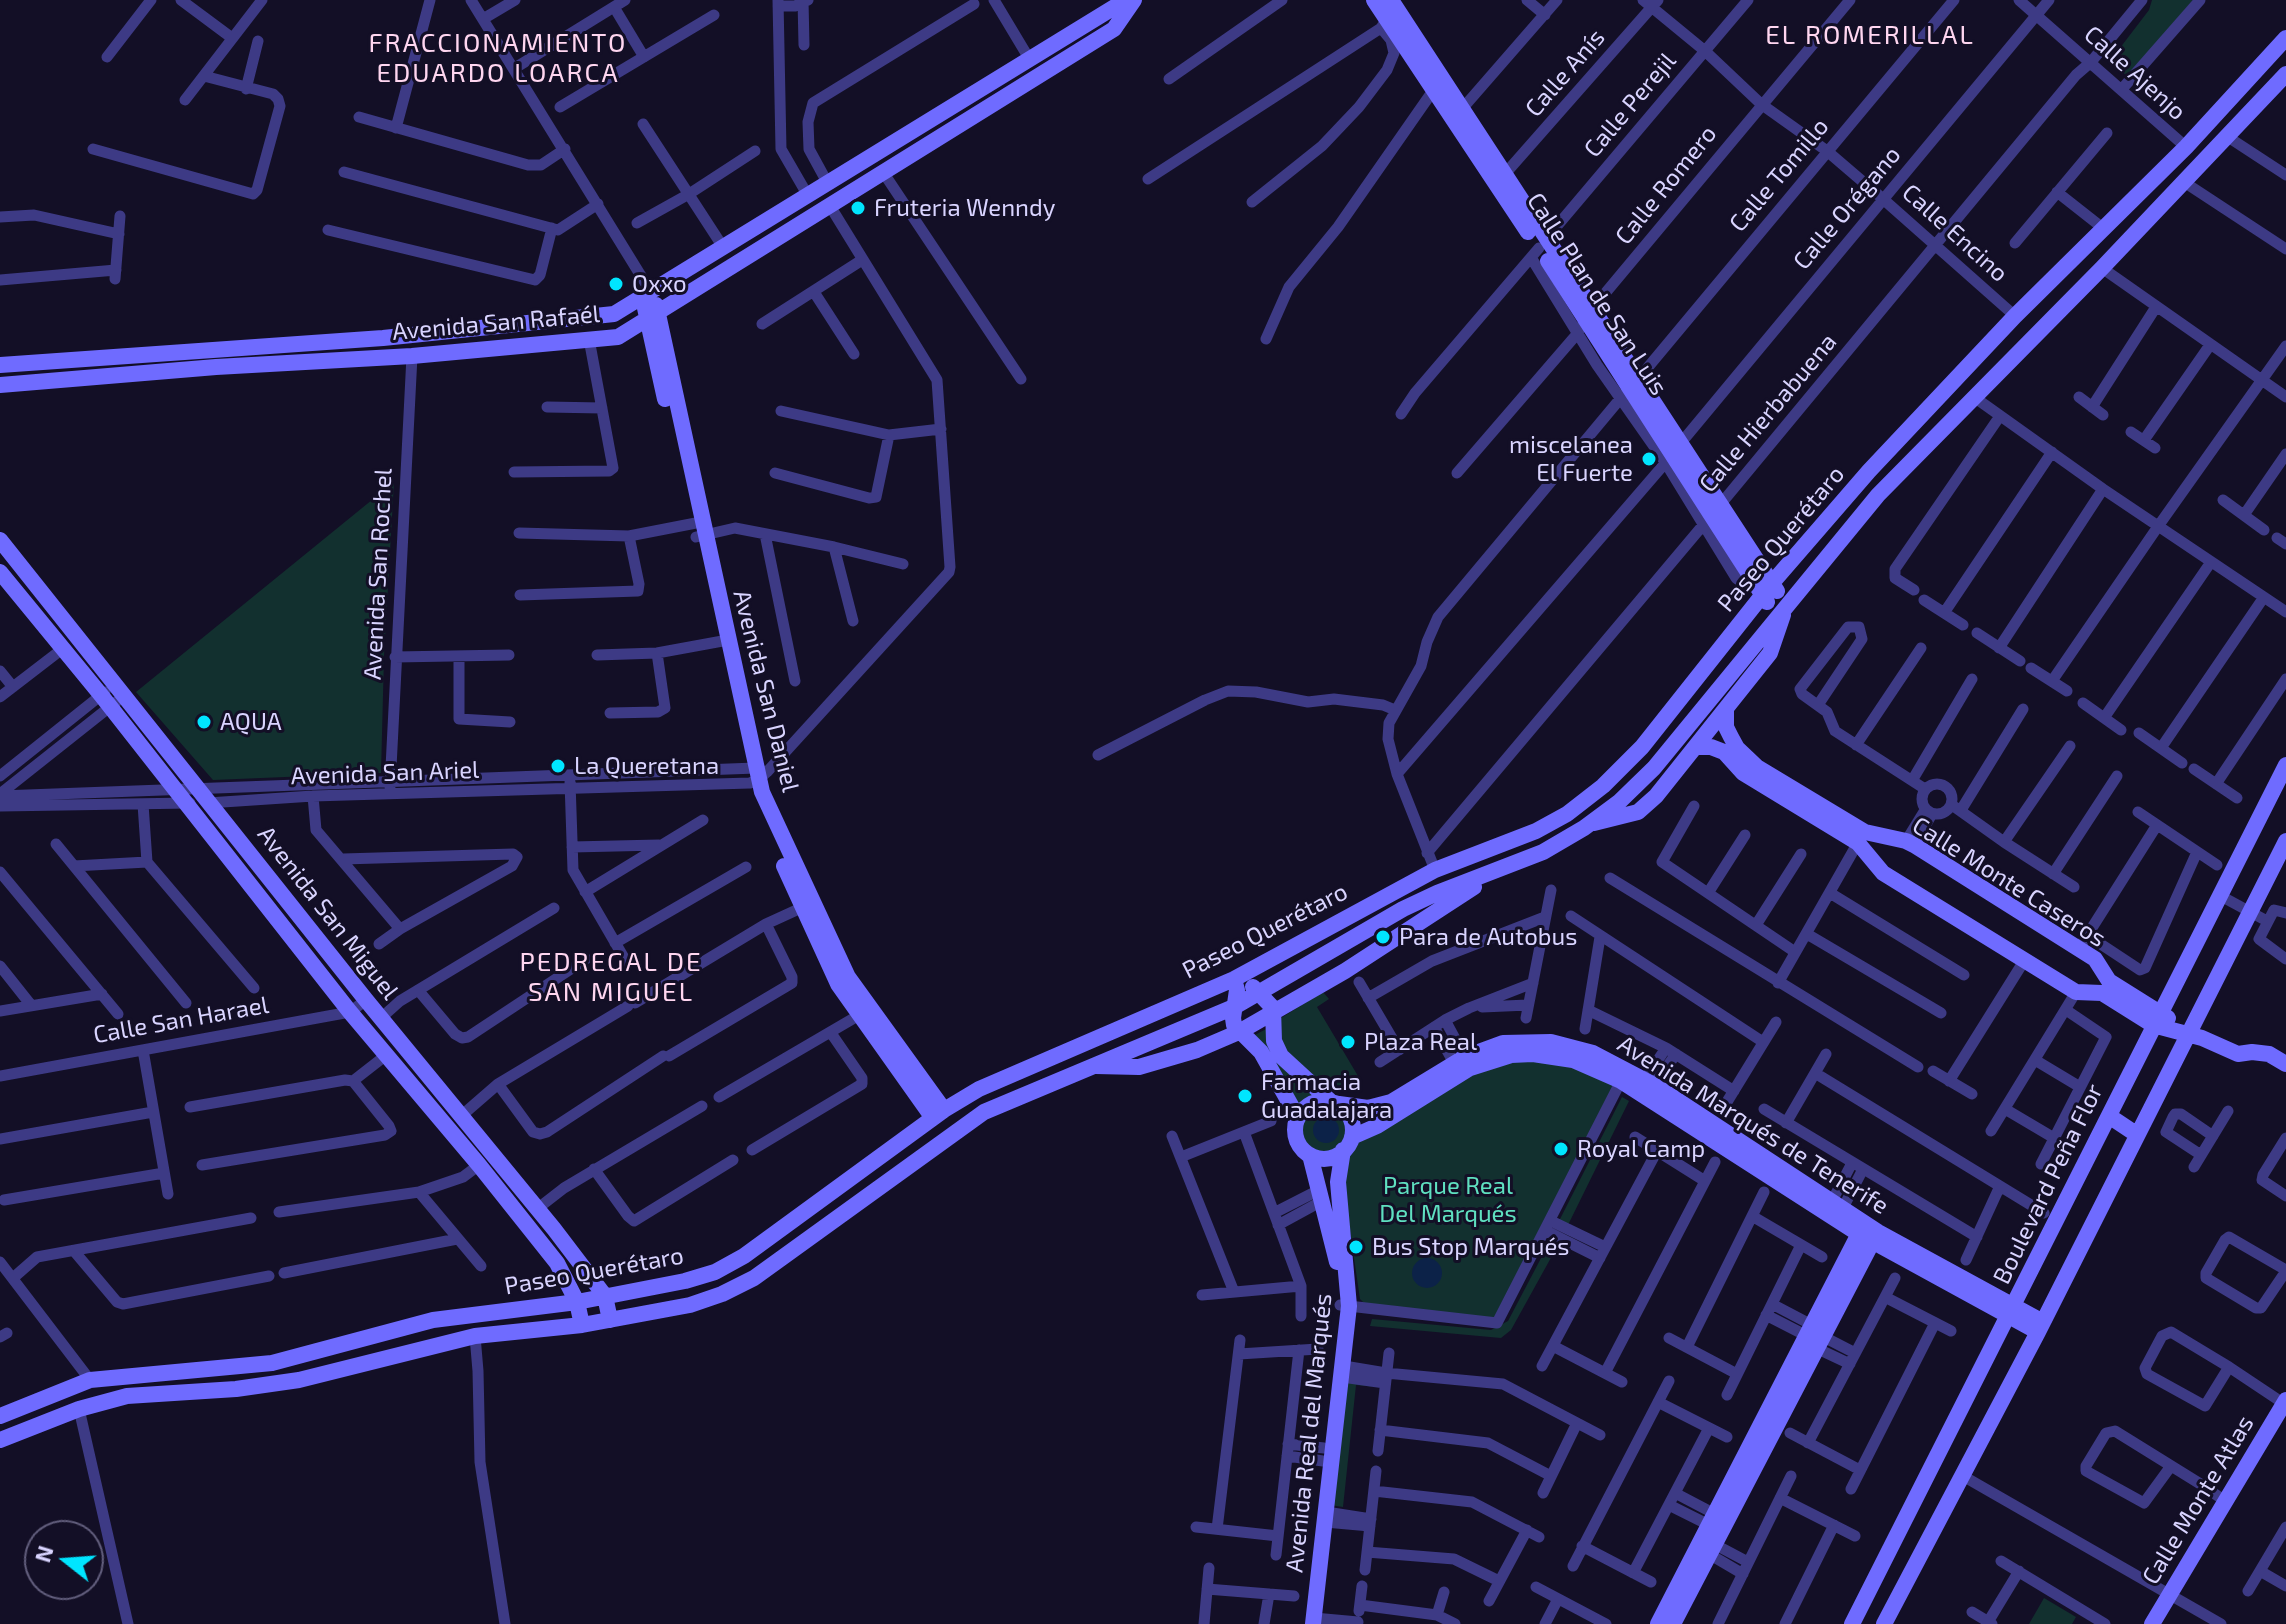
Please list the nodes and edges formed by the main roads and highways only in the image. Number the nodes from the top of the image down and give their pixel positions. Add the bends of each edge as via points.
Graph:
1 (1126, 0) edge
2 (1134, 0) edge
3 (1374, 0) edge
4 (1391, 0) edge
5 (2286, 38) edge
6 (2286, 74) edge
7 (1438, 84) junction
8 (2240, 91) junction
9 (2280, 92) edge
10 (976, 94) junction
11 (2256, 107) junction
12 (986, 109) junction
13 (1539, 249) junction
14 (647, 291) junction
15 (653, 316) junction
16 (0, 365) edge
17 (0, 385) edge
18 (0, 540) edge
19 (0, 572) edge
20 (1764, 588) junction
21 (1782, 610) junction
22 (1726, 710) junction
23 (1698, 747) junction
24 (2286, 765) edge
25 (756, 775) junction
26 (1590, 824) junction
27 (1862, 837) junction
28 (2286, 841) edge
29 (1502, 869) junction
30 (827, 950) junction
31 (1239, 977) junction
32 (2106, 987) junction
33 (1259, 994) junction
34 (1234, 1007) junction
35 (1274, 1013) junction
36 (2157, 1019) junction
37 (1239, 1032) junction
38 (2194, 1033) junction
39 (2286, 1064) edge
40 (1091, 1065) junction
41 (1624, 1075) junction
42 (1334, 1103) junction
43 (938, 1114) junction
44 (2109, 1116) junction
45 (1298, 1118) junction
46 (2136, 1134) junction
47 (1348, 1144) junction
48 (1310, 1155) junction
49 (1868, 1233) junction
50 (605, 1296) junction
51 (577, 1302) junction
52 (1344, 1306) junction
53 (2011, 1312) junction
54 (610, 1320) junction
55 (582, 1325) junction
56 (2040, 1327) junction
57 (2285, 1403) edge
58 (0, 1416) edge
59 (1762, 1436) junction
60 (0, 1440) edge
61 (1312, 1622) edge
62 (1658, 1624) edge
63 (1673, 1624) edge
64 (1852, 1624) edge
65 (1884, 1624) edge
66 (2152, 1624) edge

1 - 10 main road, Avenida San Rafaél
2 - 12 main road, Avenida San Rafaél via 1114,29
3 - 7 main road, Calle Plan de San Luis via 1384,23
4 - 7 main road, Calle Plan de San Luis
5 - 8 main road, Paseo Querétaro
6 - 9 main road, Paseo Querétaro
7 - 13 main road, Calle Plan de San Luis
7 - 13 main road, Calle Plan de San Luis via 1462,109 1504,175
8 - 11 main road
8 - 20 main road, Paseo Querétaro via 2015,316
9 - 11 main road, Paseo Querétaro
10 - 12 main road
10 - 14 main road, Avenida San Rafaél
11 - 21 main road, Paseo Querétaro via 1878,495
12 - 15 main road, Avenida San Rafaél
13 - 20 main road, Calle Plan de San Luis
14 - 15 main road, Avenida San Daniel
14 - 16 main road, Avenida San Rafaél via 614,314 383,338
15 - 17 main road, Avenida San Rafaél via 618,337
15 - 25 main road, Avenida San Daniel
18 - 50 main road, Avenida San Miguel
19 - 51 main road, Avenida San Miguel via 385,1056 557,1263
20 - 21 main road, Calle Plan de San Luis
20 - 31 main road, Paseo Querétaro via 1642,747 1567,814 1435,870
21 - 22 main road via 1770,653
21 - 26 main road, Paseo Querétaro via 1654,768
22 - 23 main road
22 - 27 main road, Calle Monte Caseros via 1731,737 1757,767
23 - 26 main road via 1638,812
23 - 27 main road, Calle Monte Caseros via 1724,752 1743,773
24 - 36 main road, Boulevard Peña Flor
25 - 30 main road, Avenida San Daniel
25 - 30 main road, Avenida San Daniel via 801,908
26 - 29 main road, Paseo Querétaro
27 - 32 main road, Calle Monte Caseros via 1910,843 2083,942
27 - 32 main road, Calle Monte Caseros via 1883,873 2024,961 2076,992
28 - 38 main road
29 - 33 main road, Paseo Querétaro via 1403,909
29 - 35 main road
30 - 43 main road, Avenida San Daniel
30 - 43 main road, Avenida San Daniel via 838,984
31 - 33 main road
31 - 34 main road
31 - 43 main road, Paseo Querétaro via 979,1089
32 - 36 main road, Calle Monte Caseros
33 - 34 main road, Paseo Querétaro
33 - 35 main road
34 - 37 main road
34 - 40 main road, Paseo Querétaro
35 - 37 main road
35 - 42 main road via 1274,1041 1281,1056
36 - 38 main road, Calle Monte Caseros
36 - 44 main road, Boulevard Peña Flor
37 - 40 main road via 1139,1067
37 - 45 main road via 1261,1052
38 - 39 main road, Calle Monte Caseros via 2238,1054 2269,1054
38 - 46 main road
40 - 54 main road, Paseo Querétaro via 984,1112 754,1278 690,1305
41 - 42 main road, Avenida Marqués de Tenerife via 1593,1053 1551,1042 1503,1043 1459,1060 1380,1106
41 - 47 main road, Avenida Marqués de Tenerife via 1573,1060 1511,1055 1470,1068
41 - 49 main road, Avenida Marqués de Tenerife
41 - 49 main road, Avenida Marqués de Tenerife via 1650,1082 1837,1205
42 - 45 main road via 1311,1104
42 - 47 main road via 1348,1113 1353,1125
43 - 50 main road, Paseo Querétaro via 725,1267 685,1281
44 - 46 main road
44 - 53 main road, Boulevard Peña Flor
45 - 48 main road via 1299,1145
46 - 56 main road
47 - 48 main road via 1334,1157
47 - 52 main road, Avenida Real del Marqués via 1338,1182
48 - 52 main road, Avenida Real del Marqués
49 - 53 main road, Avenida Marqués de Tenerife
49 - 59 main road
50 - 51 main road, Paseo Querétaro
50 - 54 main road, Avenida San Miguel
51 - 55 main road, Avenida San Miguel
51 - 58 main road, Paseo Querétaro via 433,1320 272,1363 90,1380
52 - 61 main road, Avenida Real del Marqués via 1323,1454
52 - 61 main road, Avenida Real del Marqués via 1343,1372
53 - 56 main road, Avenida Marqués de Tenerife
53 - 64 main road, Boulevard Peña Flor
54 - 55 main road, Paseo Querétaro
55 - 60 main road, Paseo Querétaro via 475,1336 299,1380 127,1396
56 - 65 main road
57 - 66 main road, Calle Monte Atlas
59 - 62 main road
59 - 63 main road

